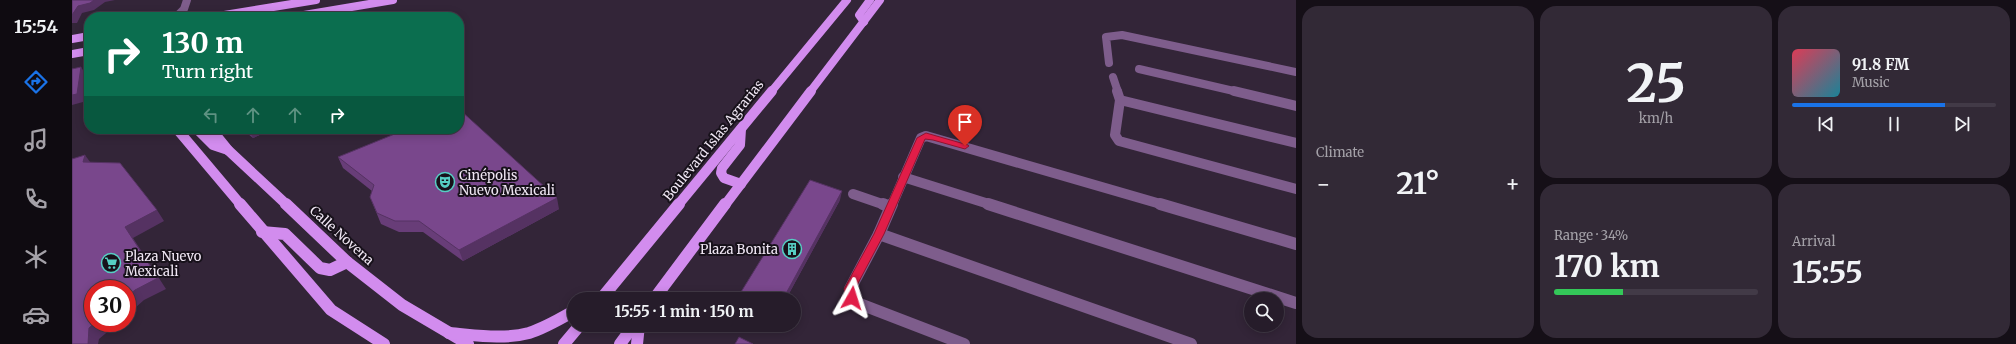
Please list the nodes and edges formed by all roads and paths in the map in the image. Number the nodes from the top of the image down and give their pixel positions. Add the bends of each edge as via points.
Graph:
1 (187, 0) edge
2 (316, 0) edge
3 (393, 0) edge
4 (847, 0) edge
5 (870, 0) edge
6 (880, 0) edge
7 (184, 10) joint
8 (182, 12) edge
9 (243, 12) edge
10 (322, 12) edge
11 (864, 22) junction
12 (84, 37) edge
13 (72, 39) edge
14 (84, 52) edge
15 (72, 54) edge
16 (1109, 63) dead end
17 (1139, 69) dead end
18 (1296, 72) edge
19 (1114, 77) dead end
20 (1120, 100) junction
21 (1296, 106) edge
22 (741, 129) junction
23 (181, 134) edge
24 (202, 134) edge
25 (215, 134) edge
26 (1296, 143) edge
27 (228, 150) junction
28 (903, 177) junction
29 (741, 184) junction
30 (1296, 189) edge
31 (853, 194) dead end
32 (890, 207) junction
33 (262, 232) junction
34 (879, 234) junction
35 (1296, 244) edge
36 (347, 262) junction
37 (607, 292) edge
38 (659, 292) edge
39 (1296, 303) edge
40 (567, 315) edge
41 (574, 332) edge
42 (629, 332) edge
43 (638, 332) edge
44 (446, 333) junction
45 (384, 344) edge
46 (468, 344) edge
47 (564, 344) edge
48 (620, 344) edge
49 (637, 344) edge
50 (964, 344) edge
51 (1191, 344) edge

1 - 7 street
2 - 9 main road
3 - 10 main road
4 - 22 main road, Boulevard Islas Agrarias
5 - 11 main road via 859,15
6 - 11 main road
7 - 8 street
11 - 29 main road
12 - 13 main road
14 - 15 main road
16 - 18 street via 1106,37 1122,35
17 - 21 street
19 - 20 street
20 - 26 street
20 - 30 street via 1115,135 1119,141
22 - 29 main road via 740,145 721,173 724,178
22 - 37 main road, Boulevard Islas Agrarias
23 - 33 main road
24 - 27 main road via 213,145
25 - 27 main road, Calle Novena
27 - 36 main road, Calle Novena
28 - 32 street
28 - 35 street via 921,138 926,136
28 - 39 street
29 - 38 main road
31 - 32 street
32 - 34 street
33 - 36 main road via 285,234 320,268 330,270
33 - 45 main road via 331,310
34 - 50 street via 850,289 852,298 860,304
34 - 51 street
36 - 44 main road, Calle Novena via 402,305
40 - 44 main road via 523,334 501,336
41 - 47 main road
42 - 48 main road
43 - 49 main road
44 - 46 main road, Calle Novena

